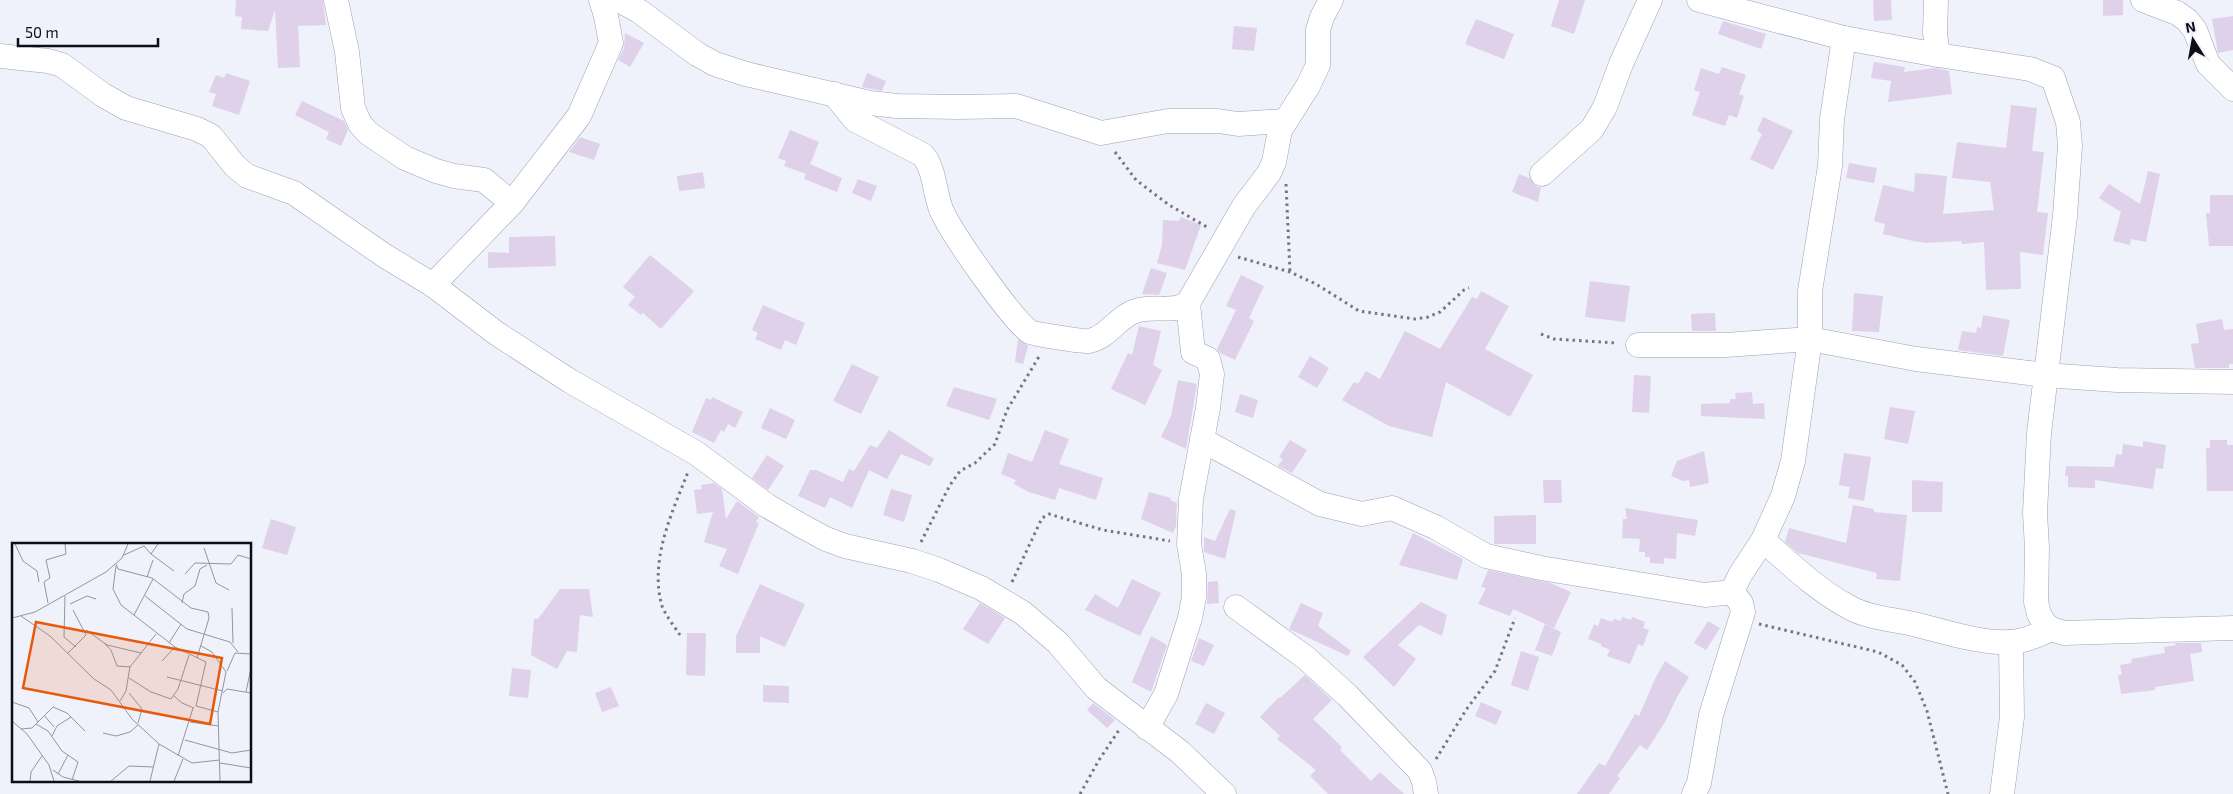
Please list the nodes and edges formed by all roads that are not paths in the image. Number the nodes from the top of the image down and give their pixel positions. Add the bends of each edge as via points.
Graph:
1 (336, 0) edge
2 (600, 0) edge
3 (619, 0) edge
4 (1332, 0) edge
5 (1650, 0) edge
6 (1699, 0) edge
7 (1936, 0) edge
8 (2144, 0) edge
9 (1844, 38) junction
10 (1938, 55) junction
11 (0, 56) edge
12 (2233, 89) edge
13 (834, 94) junction
14 (1284, 121) junction
15 (1542, 174) dead end
16 (512, 204) junction
17 (433, 285) junction
18 (1188, 303) junction
19 (1810, 338) junction
20 (1638, 345) road end
21 (2045, 375) junction
22 (2233, 382) edge
23 (1202, 440) junction
24 (1762, 540) junction
25 (1732, 592) junction
26 (1236, 607) dead end
27 (2233, 628) edge
28 (2051, 629) junction
29 (2011, 642) junction
30 (1138, 722) junction
31 (1425, 788) edge
32 (1224, 794) edge
33 (1694, 794) edge
34 (2002, 794) edge

1 - 16 street via 347,52 353,108 360,124 405,158 454,176 484,180
2 - 16 street via 611,43 579,116
3 - 13 street via 715,64
4 - 14 street via 1318,30 1318,65
5 - 15 street via 1592,129
6 - 9 street
7 - 10 street
8 - 12 street via 2178,13 2187,20 2195,30 2208,64
9 - 10 street
9 - 19 street via 1832,119 1830,166 1810,291
10 - 21 street via 2030,69 2053,78 2062,102 2070,146
11 - 17 street via 48,61 62,66 126,108 211,136 234,166 247,176 294,193
13 - 14 street via 897,106 1016,106 1101,133 1168,121 1238,124
13 - 18 street via 855,120 924,155 929,162 942,211 976,265 1020,324 1031,332 1087,341 1105,334 1134,312 1146,308 1182,308
14 - 18 street via 1269,173 1244,206
16 - 17 street
17 - 30 street via 496,333 570,381 696,453 766,505 826,539 912,561 981,588 1023,613 1058,643 1096,688
18 - 23 street via 1193,352 1208,359 1212,374
19 - 20 street via 1726,345
19 - 21 street via 1916,359
19 - 24 street via 1793,461 1783,496
21 - 22 street
21 - 28 street via 2035,513 2036,602 2039,614
23 - 25 street via 1314,502 1362,514 1392,508 1436,527 1486,556 1705,595
23 - 30 street via 1192,483 1189,544 1194,597 1190,618 1166,694
24 - 25 street
24 - 29 street via 1797,570 1848,606 1865,613 1972,638
25 - 33 street via 1743,607 1742,620 1719,683
26 - 31 street via 1306,658 1347,695 1420,771
27 - 28 street via 2064,634
28 - 29 street
29 - 34 street via 2012,717
30 - 32 street via 1180,752

